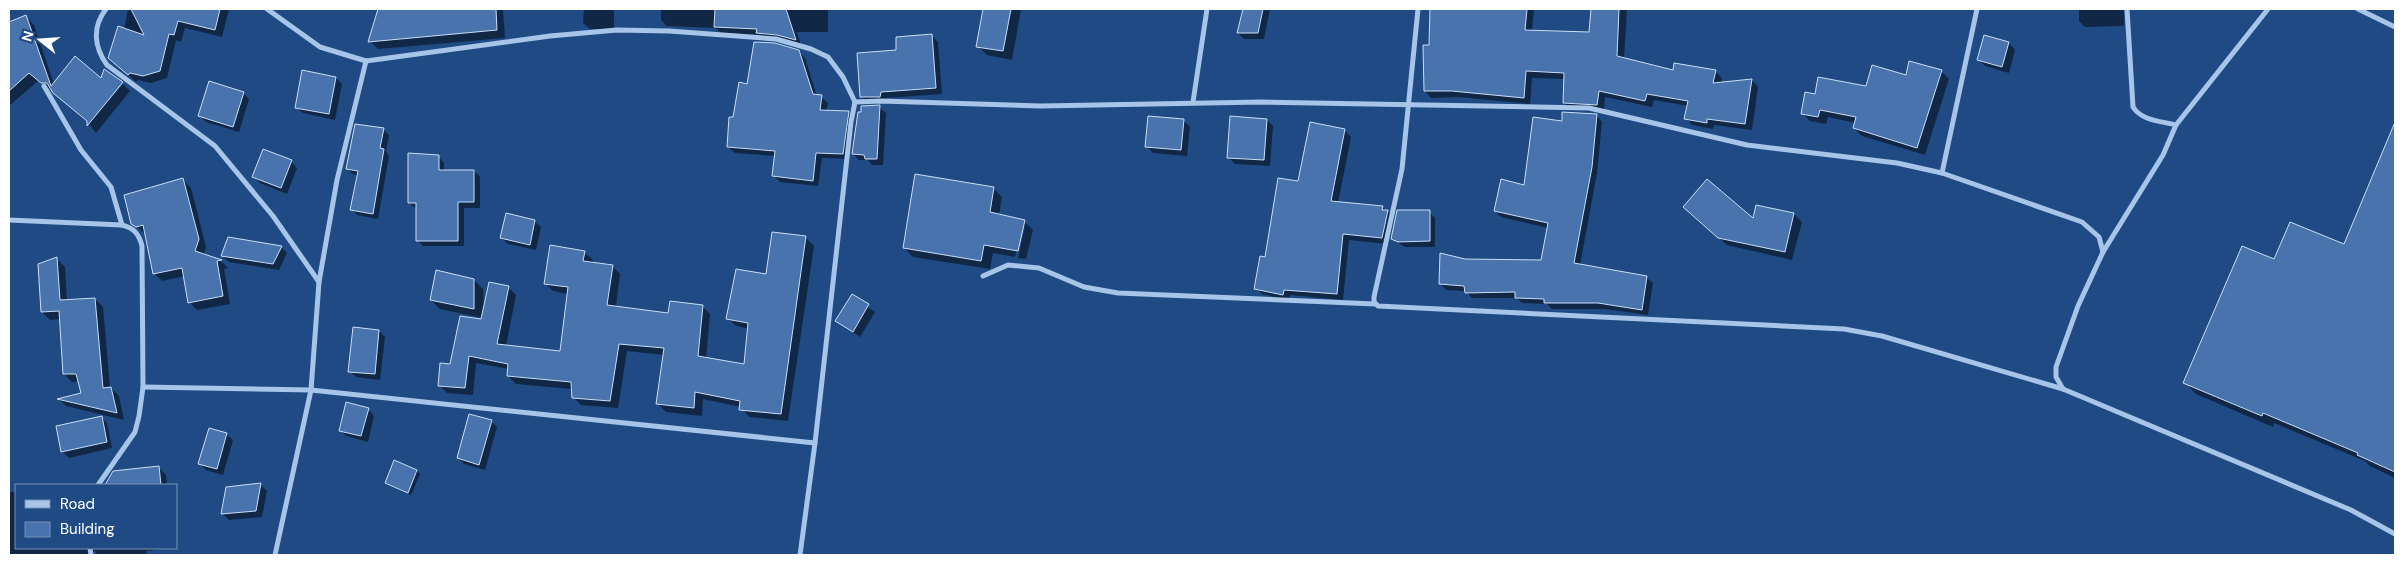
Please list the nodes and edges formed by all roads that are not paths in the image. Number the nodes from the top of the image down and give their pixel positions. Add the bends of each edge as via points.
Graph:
1 (106, 9) edge
2 (1207, 9) edge
3 (1418, 9) edge
4 (1977, 9) edge
5 (2127, 9) edge
6 (2268, 9) edge
7 (2358, 9) edge
8 (270, 10) edge
9 (2395, 27) edge
10 (366, 61) junction
11 (44, 86) dead end
12 (854, 102) junction
13 (1193, 102) junction
14 (1407, 104) junction
15 (2176, 125) junction
16 (1942, 173) junction
17 (9, 220) edge
18 (122, 225) junction
19 (2103, 252) junction
20 (983, 276) dead end
21 (319, 282) junction
22 (1375, 304) junction
23 (143, 387) junction
24 (2063, 389) junction
25 (310, 390) junction
26 (815, 443) junction
27 (99, 484) edge
28 (2395, 534) edge
29 (275, 555) edge
30 (800, 555) edge

1 - 21 street via 98,23 96,42 99,55 107,65 214,146 274,216
2 - 13 street
3 - 14 street
4 - 16 street
5 - 15 street via 2133,107 2146,118
6 - 15 street
7 - 9 street
8 - 10 street via 320,47
10 - 12 street via 617,30 776,39 828,56 843,77
10 - 21 street via 339,171
11 - 18 street via 81,150 110,187
12 - 13 street via 1041,106
12 - 26 street
13 - 14 street
14 - 16 street via 1589,108 1747,145 1896,163
14 - 22 street via 1402,169
15 - 19 street via 2163,155
16 - 19 street via 2082,222 2099,237
17 - 18 street
18 - 23 street via 133,229 142,246
19 - 24 street via 2078,306 2056,368 2056,377
20 - 22 street via 1008,265 1039,268 1084,287 1118,293
21 - 25 street
22 - 24 street via 1382,308 1844,329 1882,336
23 - 25 street
23 - 27 street via 135,432
24 - 28 street via 2351,510
25 - 26 street
25 - 29 street
26 - 30 street

